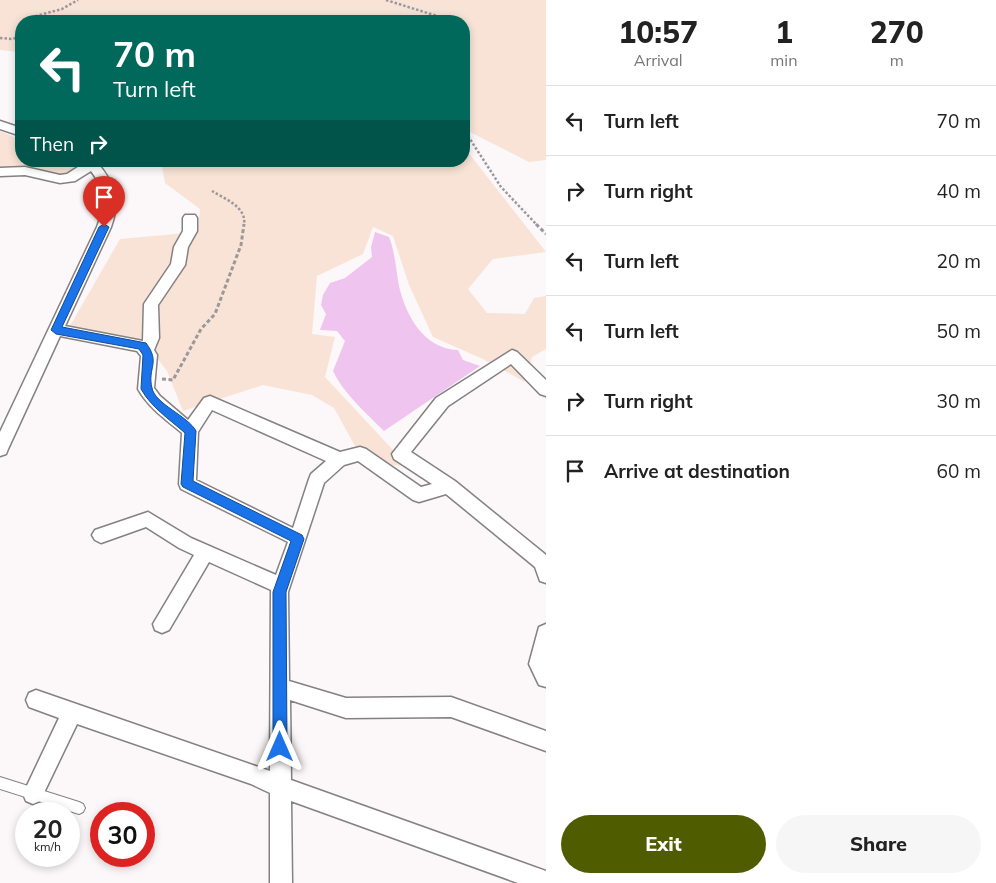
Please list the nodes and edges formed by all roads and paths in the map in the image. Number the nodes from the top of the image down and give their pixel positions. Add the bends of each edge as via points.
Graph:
1 (78, 0) edge
2 (386, 0) edge
3 (40, 15) edge
4 (433, 15) edge
5 (0, 38) edge
6 (15, 38) edge
7 (0, 125) edge
8 (15, 130) edge
9 (470, 139) edge
10 (85, 167) edge
11 (94, 167) edge
12 (0, 172) edge
13 (212, 192) dead end
14 (190, 218) dead end
15 (546, 234) edge
16 (56, 330) junction
17 (146, 351) junction
18 (147, 378) junction
19 (546, 390) edge
20 (190, 431) junction
21 (0, 449) edge
22 (339, 459) junction
23 (449, 486) junction
24 (101, 535) dead end
25 (298, 539) junction
26 (205, 553) junction
27 (546, 575) edge
28 (281, 586) junction
29 (162, 624) dead end
30 (546, 633) edge
31 (546, 678) edge
32 (280, 688) junction
33 (36, 700) dead end
34 (72, 712) junction
35 (546, 741) edge
36 (0, 783) edge
37 (280, 787) junction
38 (33, 794) junction
39 (59, 802) edge
40 (546, 882) edge
41 (281, 883) edge

1 - 3 path via 62,9
2 - 4 path
5 - 6 path
7 - 8 street
9 - 15 path via 501,187
10 - 12 street via 70,178 60,179 25,171
11 - 16 street via 108,190 110,208
13 - 18 path via 242,210 245,219 241,245 214,314 200,329 173,380
14 - 17 street via 190,231 181,247 178,265 152,304 152,338
16 - 17 street via 142,346
16 - 21 street
17 - 18 street
18 - 20 street via 146,389 154,400
19 - 23 street via 512,356 442,402 400,454
20 - 22 street via 210,402
20 - 25 street via 187,484
22 - 23 street via 360,454 419,494
22 - 25 street via 317,479
23 - 27 street via 543,563
24 - 26 street via 148,519 185,544
25 - 28 street
26 - 28 street
26 - 29 street
28 - 32 street
30 - 31 street via 539,664
32 - 35 street via 346,708 451,708
32 - 37 street
33 - 34 street
34 - 37 street via 255,775
34 - 38 street
36 - 38 lane
37 - 40 street
37 - 41 street
38 - 39 lane

